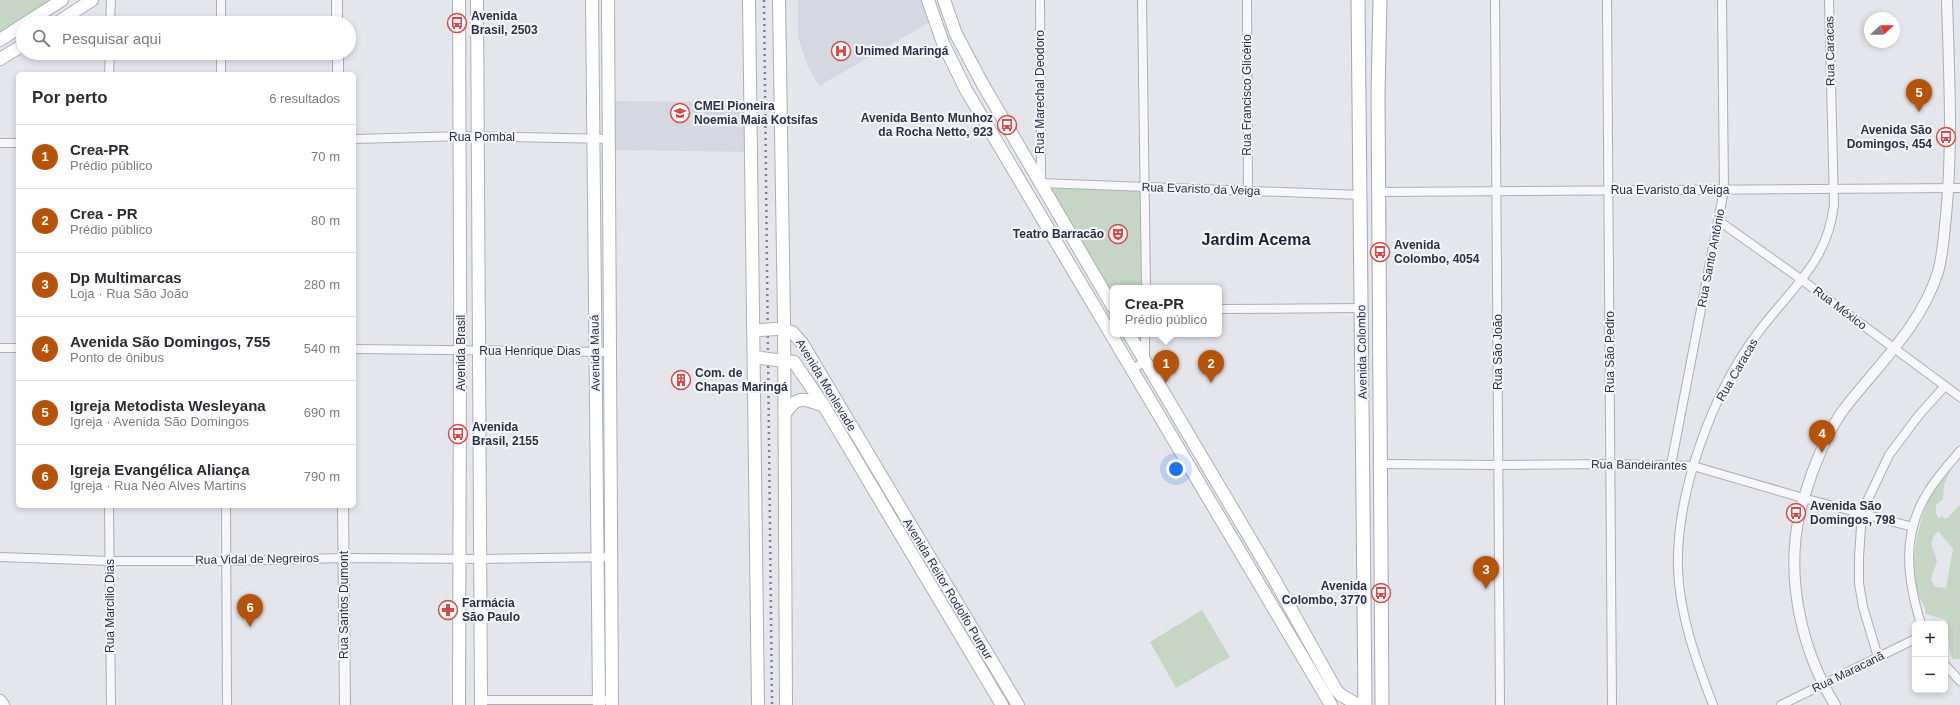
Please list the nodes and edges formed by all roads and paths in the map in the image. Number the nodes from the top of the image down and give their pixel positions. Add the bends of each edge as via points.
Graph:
1 (62, 0) edge
2 (92, 0) edge
3 (110, 0) edge
4 (221, 0) edge
5 (337, 0) edge
6 (459, 0) edge
7 (477, 0) edge
8 (592, 0) edge
9 (608, 0) edge
10 (749, 0) edge
11 (779, 0) edge
12 (928, 0) edge
13 (944, 0) edge
14 (1040, 0) edge
15 (1142, 0) edge
16 (1247, 0) edge
17 (1358, 0) edge
18 (1380, 0) edge
19 (1495, 0) edge
20 (1607, 0) edge
21 (1722, 0) edge
22 (1829, 0) edge
23 (1947, 0) edge
24 (37, 16) edge
25 (68, 16) edge
26 (110, 16) edge
27 (221, 16) edge
28 (338, 16) edge
29 (16, 30) edge
30 (0, 40) edge
31 (16, 49) edge
32 (0, 59) edge
33 (110, 60) edge
34 (221, 60) edge
35 (338, 60) edge
36 (109, 72) edge
37 (221, 72) edge
38 (338, 72) edge
39 (1360, 76) junction
40 (1378, 80) junction
41 (1360, 92) junction
42 (1378, 95) junction
43 (460, 137) junction
44 (478, 137) junction
45 (593, 138) junction
46 (356, 139) edge
47 (610, 139) junction
48 (0, 143) edge
49 (16, 143) edge
50 (1041, 183) junction
51 (1145, 187) junction
52 (1949, 188) junction
53 (1960, 188) edge
54 (1833, 189) junction
55 (1610, 190) junction
56 (1724, 190) junction
57 (1248, 191) junction
58 (1498, 191) junction
59 (1027, 192) junction
60 (1379, 192) junction
61 (1361, 195) junction
62 (1719, 220) junction
63 (1802, 280) junction
64 (1146, 285) edge
65 (1110, 302) edge
66 (1361, 308) junction
67 (1222, 309) edge
68 (780, 330) junction
69 (756, 331) junction
70 (1110, 331) edge
71 (1361, 334) junction
72 (1114, 337) edge
73 (1131, 337) edge
74 (1145, 337) edge
75 (0, 348) edge
76 (16, 348) edge
77 (1380, 349) junction
78 (1894, 349) junction
79 (356, 350) edge
80 (461, 350) junction
81 (479, 351) junction
82 (595, 351) junction
83 (610, 352) junction
84 (758, 355) junction
85 (780, 361) junction
86 (1145, 361) junction
87 (1133, 369) junction
88 (1945, 386) junction
89 (1960, 397) edge
90 (824, 406) junction
91 (785, 414) junction
92 (1960, 451) edge
93 (1381, 464) junction
94 (1611, 464) junction
95 (1671, 465) junction
96 (1499, 466) junction
97 (1693, 466) junction
98 (878, 473) junction
99 (867, 480) junction
100 (1803, 498) junction
101 (109, 508) edge
102 (226, 508) edge
103 (343, 508) edge
104 (1862, 512) junction
105 (1913, 526) junction
106 (596, 556) junction
107 (610, 556) junction
108 (0, 558) edge
109 (344, 558) junction
110 (458, 559) junction
111 (480, 559) junction
112 (109, 560) junction
113 (226, 561) junction
114 (1267, 567) junction
115 (1254, 574) junction
116 (1364, 597) junction
117 (1920, 621) edge
118 (1381, 622) junction
119 (1912, 640) edge
120 (1878, 657) junction
121 (1948, 668) edge
122 (1960, 681) edge
123 (1822, 684) junction
124 (0, 701) edge
125 (481, 702) edge
126 (599, 702) edge
127 (612, 702) edge
128 (3, 705) edge
129 (111, 705) edge
130 (227, 705) edge
131 (345, 705) edge
132 (459, 705) edge
133 (758, 705) edge
134 (786, 705) edge
135 (1002, 705) edge
136 (1018, 705) edge
137 (1331, 705) edge
138 (1358, 705) edge
139 (1366, 705) edge
140 (1382, 705) edge
141 (1500, 705) edge
142 (1612, 705) edge
143 (1713, 705) edge
144 (1781, 705) edge
145 (1835, 705) edge

1 - 24 main road
2 - 25 main road
3 - 26 street
4 - 27 street
5 - 28 street
6 - 43 main road, Avenida Brasil
7 - 44 main road, Avenida Brasil
8 - 45 main road, Avenida Mauá
9 - 47 main road, Avenida Mauá
10 - 69 main road
11 - 68 main road
12 - 59 main road via 943,43 966,90
13 - 50 main road via 956,34 978,76
14 - 50 street, Rua Marechal Deodoro
15 - 51 street
16 - 57 street, Rua Francisco Glicério
17 - 39 main road, Avenida Colombo
18 - 40 main road, Avenida Colombo
19 - 58 street, Rua São João
20 - 55 street, Rua São Pedro
21 - 56 street, Rua Santo Antônio
22 - 54 street, Rua Caracas
23 - 52 street
29 - 30 main road
31 - 32 main road
33 - 36 street
34 - 37 street
35 - 38 street
39 - 40 main road
39 - 41 main road, Avenida Colombo
40 - 42 main road, Avenida Colombo
41 - 42 main road
41 - 61 main road, Avenida Colombo
42 - 60 main road, Avenida Colombo
43 - 44 street, Rua Pombal
43 - 46 street, Rua Pombal
43 - 80 main road, Avenida Brasil
44 - 45 street, Rua Pombal
44 - 81 main road, Avenida Brasil
45 - 47 street, Rua Pombal
45 - 82 main road, Avenida Mauá
47 - 83 main road, Avenida Mauá
48 - 49 street
50 - 51 street, Rua Evaristo da Veiga
50 - 59 street
50 - 65 main road
51 - 57 street, Rua Evaristo da Veiga
51 - 64 street
52 - 53 street, Rua Evaristo da Veiga
52 - 54 street, Rua Evaristo da Veiga
52 - 78 street via 1938,271 1926,300
54 - 56 street, Rua Evaristo da Veiga
54 - 63 street, Rua Caracas via 1832,224 1825,244
55 - 56 street, Rua Evaristo da Veiga
55 - 58 street, Rua Evaristo da Veiga
55 - 94 street, Rua São Pedro
56 - 62 street, Rua Santo Antônio
57 - 61 street, Rua Evaristo da Veiga
58 - 60 street, Rua Evaristo da Veiga
58 - 96 street, Rua São João
59 - 70 main road
60 - 77 main road, Avenida Colombo
61 - 66 main road, Avenida Colombo
62 - 63 street, Rua México
62 - 95 street, Rua Santo Antônio
63 - 78 street, Rua México
63 - 97 street, Rua Caracas via 1746,349 1712,414
66 - 67 street
66 - 71 main road, Avenida Colombo
68 - 69 main road, bridge
68 - 85 main road
68 - 98 main road, Avenida Monlevade via 792,332 802,343
69 - 84 main road
71 - 77 main road
71 - 116 main road, Avenida Colombo
72 - 87 main road
73 - 86 main road
74 - 86 street
75 - 76 street
77 - 93 main road, Avenida Colombo
78 - 88 street, Rua México
78 - 100 street via 1843,410 1830,430
79 - 80 street, Rua Henrique Dias
80 - 81 street, Rua Henrique Dias
80 - 110 main road, Avenida Brasil
81 - 82 street, Rua Henrique Dias
81 - 111 main road, Avenida Brasil
82 - 83 street, Rua Henrique Dias
82 - 106 main road, Avenida Mauá
83 - 107 main road, Avenida Mauá
84 - 85 main road, Avenida Monlevade, bridge
84 - 133 main road
85 - 90 main road, Avenida Monlevade via 794,362
85 - 91 main road
86 - 87 street
86 - 114 main road
87 - 115 main road
88 - 89 street, Rua México
88 - 104 street via 1889,455
90 - 91 main road via 808,400 798,400 793,402
90 - 99 main road, Avenida Monlevade
91 - 134 main road
92 - 105 street via 1927,492
93 - 96 street, Rua Bandeirantes
93 - 118 main road, Avenida Colombo
94 - 95 street, Rua Bandeirantes
94 - 96 street, Rua Bandeirantes
94 - 142 street, Rua São Pedro
95 - 97 street, Rua Bandeirantes
96 - 141 street, Rua São João
97 - 100 street, Rua Bandeirantes
97 - 143 street, Rua Caracas via 1680,536 1678,569 1691,641
98 - 99 main road
98 - 136 main road, Avenida Reitor Rodolfo Purpur
99 - 135 main road, Avenida Reitor Rodolfo Purpur
100 - 104 street, Rua Bandeirantes
100 - 123 street via 1795,549 1796,586 1799,614
101 - 112 street, Rua Marcilio Dias
102 - 113 street
103 - 109 street, Rua Santos Dumont
104 - 105 street, Rua Bandeirantes
104 - 120 street via 1860,583
105 - 117 street via 1908,556 1909,573
106 - 107 street, Rua Vidal de Negreiros
106 - 111 street, Rua Vidal de Negreiros
106 - 126 main road, Avenida Mauá
107 - 127 main road, Avenida Mauá
108 - 112 street, Rua Vidal de Negreiros
109 - 110 street, Rua Vidal de Negreiros
109 - 113 street, Rua Vidal de Negreiros
109 - 131 street, Rua Santos Dumont
110 - 111 street, Rua Vidal de Negreiros
110 - 132 main road, Avenida Brasil
111 - 125 main road, Avenida Brasil
112 - 113 street, Rua Vidal de Negreiros
112 - 129 street, Rua Marcilio Dias
113 - 130 street
114 - 115 main road
114 - 138 main road via 1336,690
115 - 137 main road
116 - 118 main road via 1373,614
116 - 139 main road, Avenida Colombo
118 - 140 main road, Avenida Colombo
119 - 120 street, Rua Maracanã
120 - 123 street, Rua Maracanã
121 - 122 street
123 - 144 street, Rua Maracanã
123 - 145 street
124 - 128 main road
125 - 126 street
126 - 127 street

